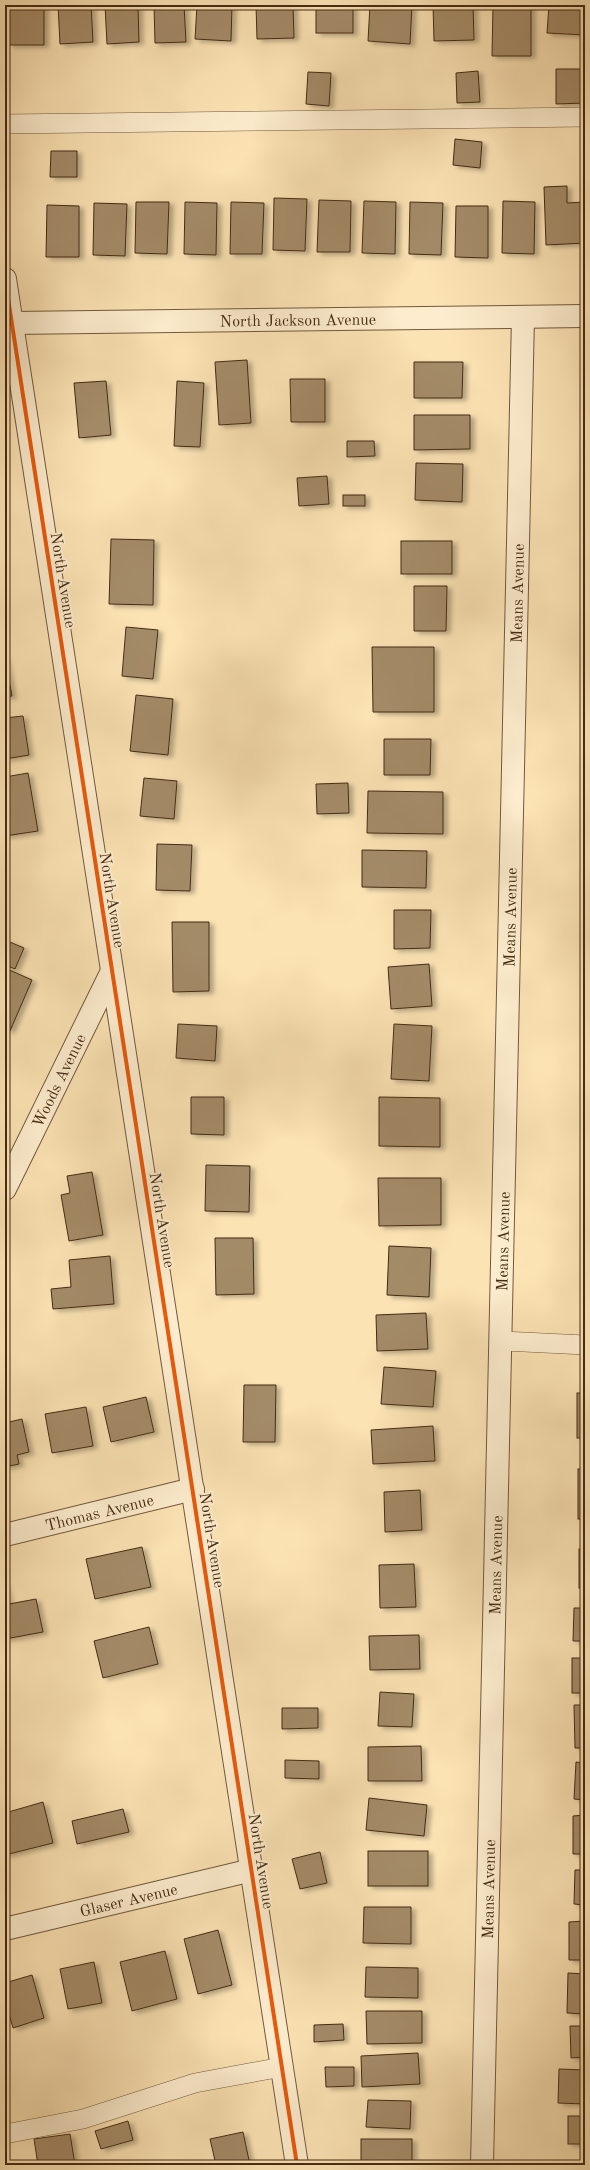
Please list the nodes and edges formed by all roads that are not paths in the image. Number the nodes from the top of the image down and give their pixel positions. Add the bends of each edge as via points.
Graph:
1 (585, 117) edge
2 (5, 124) edge
3 (5, 279) edge
4 (585, 316) edge
5 (524, 317) junction
6 (12, 324) junction
7 (112, 971) junction
8 (5, 1189) edge
9 (501, 1341) junction
10 (585, 1344) edge
11 (193, 1489) junction
12 (5, 1534) edge
13 (252, 1870) junction
14 (5, 1929) edge
15 (282, 2067) junction
16 (5, 2134) edge
17 (298, 2165) edge
18 (482, 2165) edge

1 - 2 lane
3 - 6 street, North Avenue
4 - 5 street, North Jackson Avenue
5 - 6 street, North Jackson Avenue
5 - 9 street, Means Avenue
6 - 7 street, North Avenue
7 - 8 street, Woods Avenue
7 - 11 street, North Avenue
9 - 10 lane
9 - 18 street, Means Avenue
11 - 12 street, Thomas Avenue
11 - 13 street, North Avenue
13 - 14 street, Glaser Avenue
13 - 15 street, North Avenue
15 - 16 lane via 195,2083 83,2119
15 - 17 street, North Avenue

